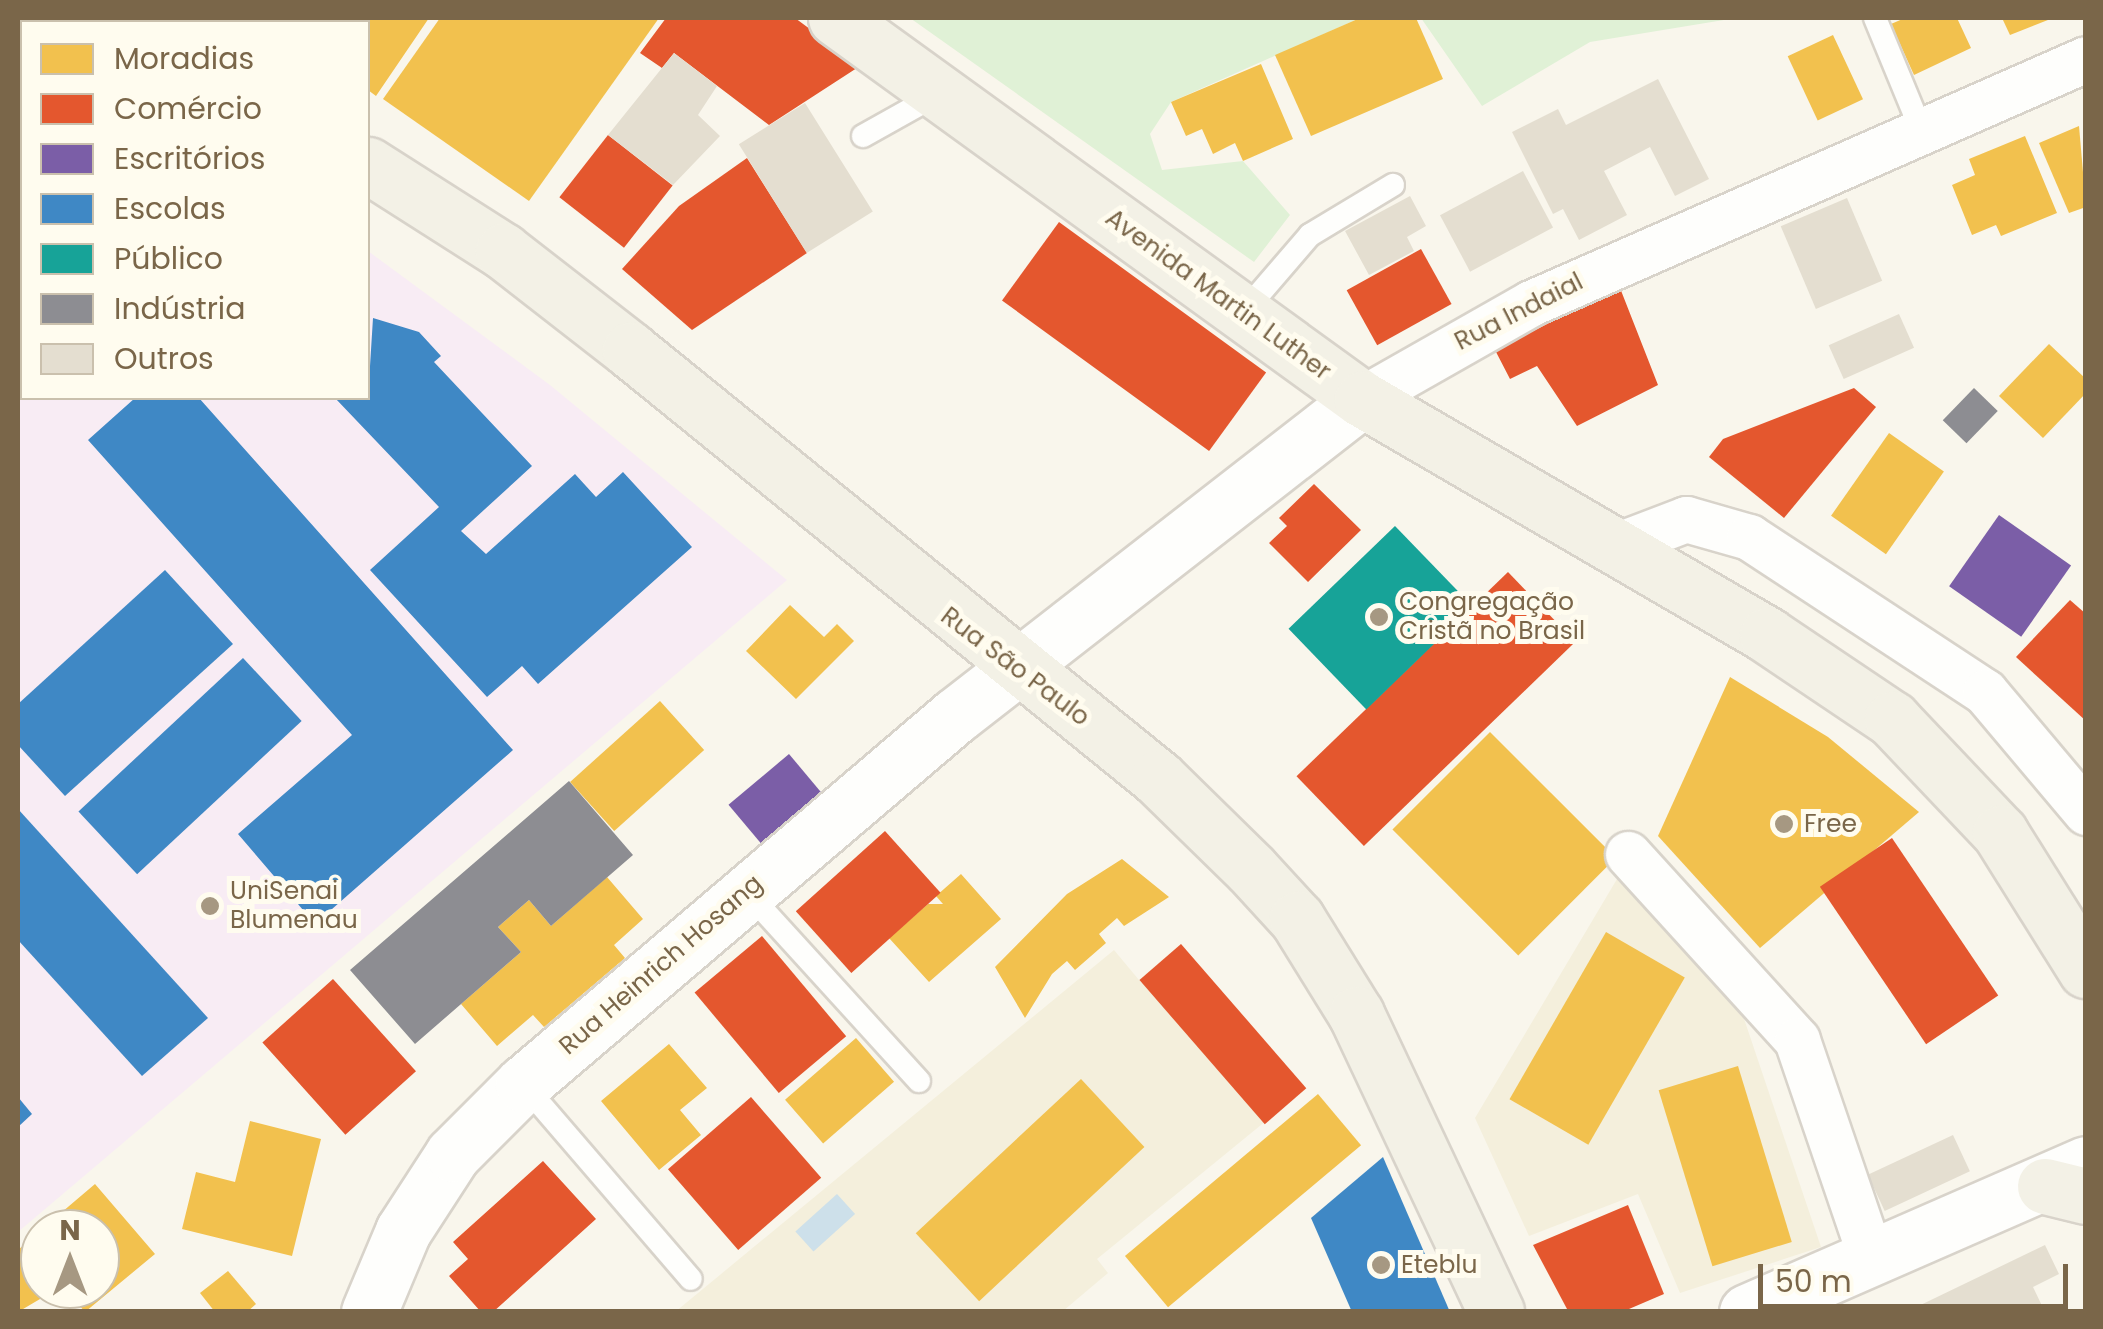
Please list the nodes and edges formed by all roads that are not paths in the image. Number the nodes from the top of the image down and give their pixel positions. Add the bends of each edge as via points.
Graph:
1 (836, 18) edge
2 (1875, 18) edge
3 (2086, 59) edge
4 (942, 92) junction
5 (1920, 128) junction
6 (863, 136) dead end
7 (370, 166) edge
8 (1392, 184) dead end
9 (1242, 314) junction
10 (1362, 399) junction
11 (1618, 546) junction
12 (1014, 668) junction
13 (2086, 812) edge
14 (1628, 854) dead end
15 (746, 891) junction
16 (2083, 960) edge
17 (919, 1081) dead end
18 (523, 1084) junction
19 (2072, 1182) edge
20 (1872, 1260) junction
21 (691, 1279) dead end
22 (369, 1312) edge
23 (1496, 1312) edge
24 (1747, 1312) edge

1 - 4 main road, Avenida Martin Luther
2 - 5 lane
3 - 5 street, Rua Indaial
4 - 6 lane
4 - 9 main road, Avenida Martin Luther
5 - 10 street, Rua Indaial via 1531,303
7 - 12 main road, Rua São Paulo via 518,262
8 - 9 lane via 1310,236
9 - 10 main road, Avenida Martin Luther
10 - 11 main road, Avenida Martin Luther
10 - 12 main road, Rua Indaial
11 - 13 street via 1686,519 1750,537 1986,692
11 - 16 main road, Avenida Martin Luther via 1892,719 2000,834
12 - 15 main road, Rua Heinrich Hosang
12 - 23 main road, Rua São Paulo via 1158,778 1297,919 1356,1014
14 - 20 street via 1798,1040
15 - 17 lane
15 - 18 main road, Rua Heinrich Hosang
18 - 21 lane
18 - 22 main road, Rua Heinrich Hosang via 453,1154 403,1231
19 - 20 main road
20 - 24 main road

